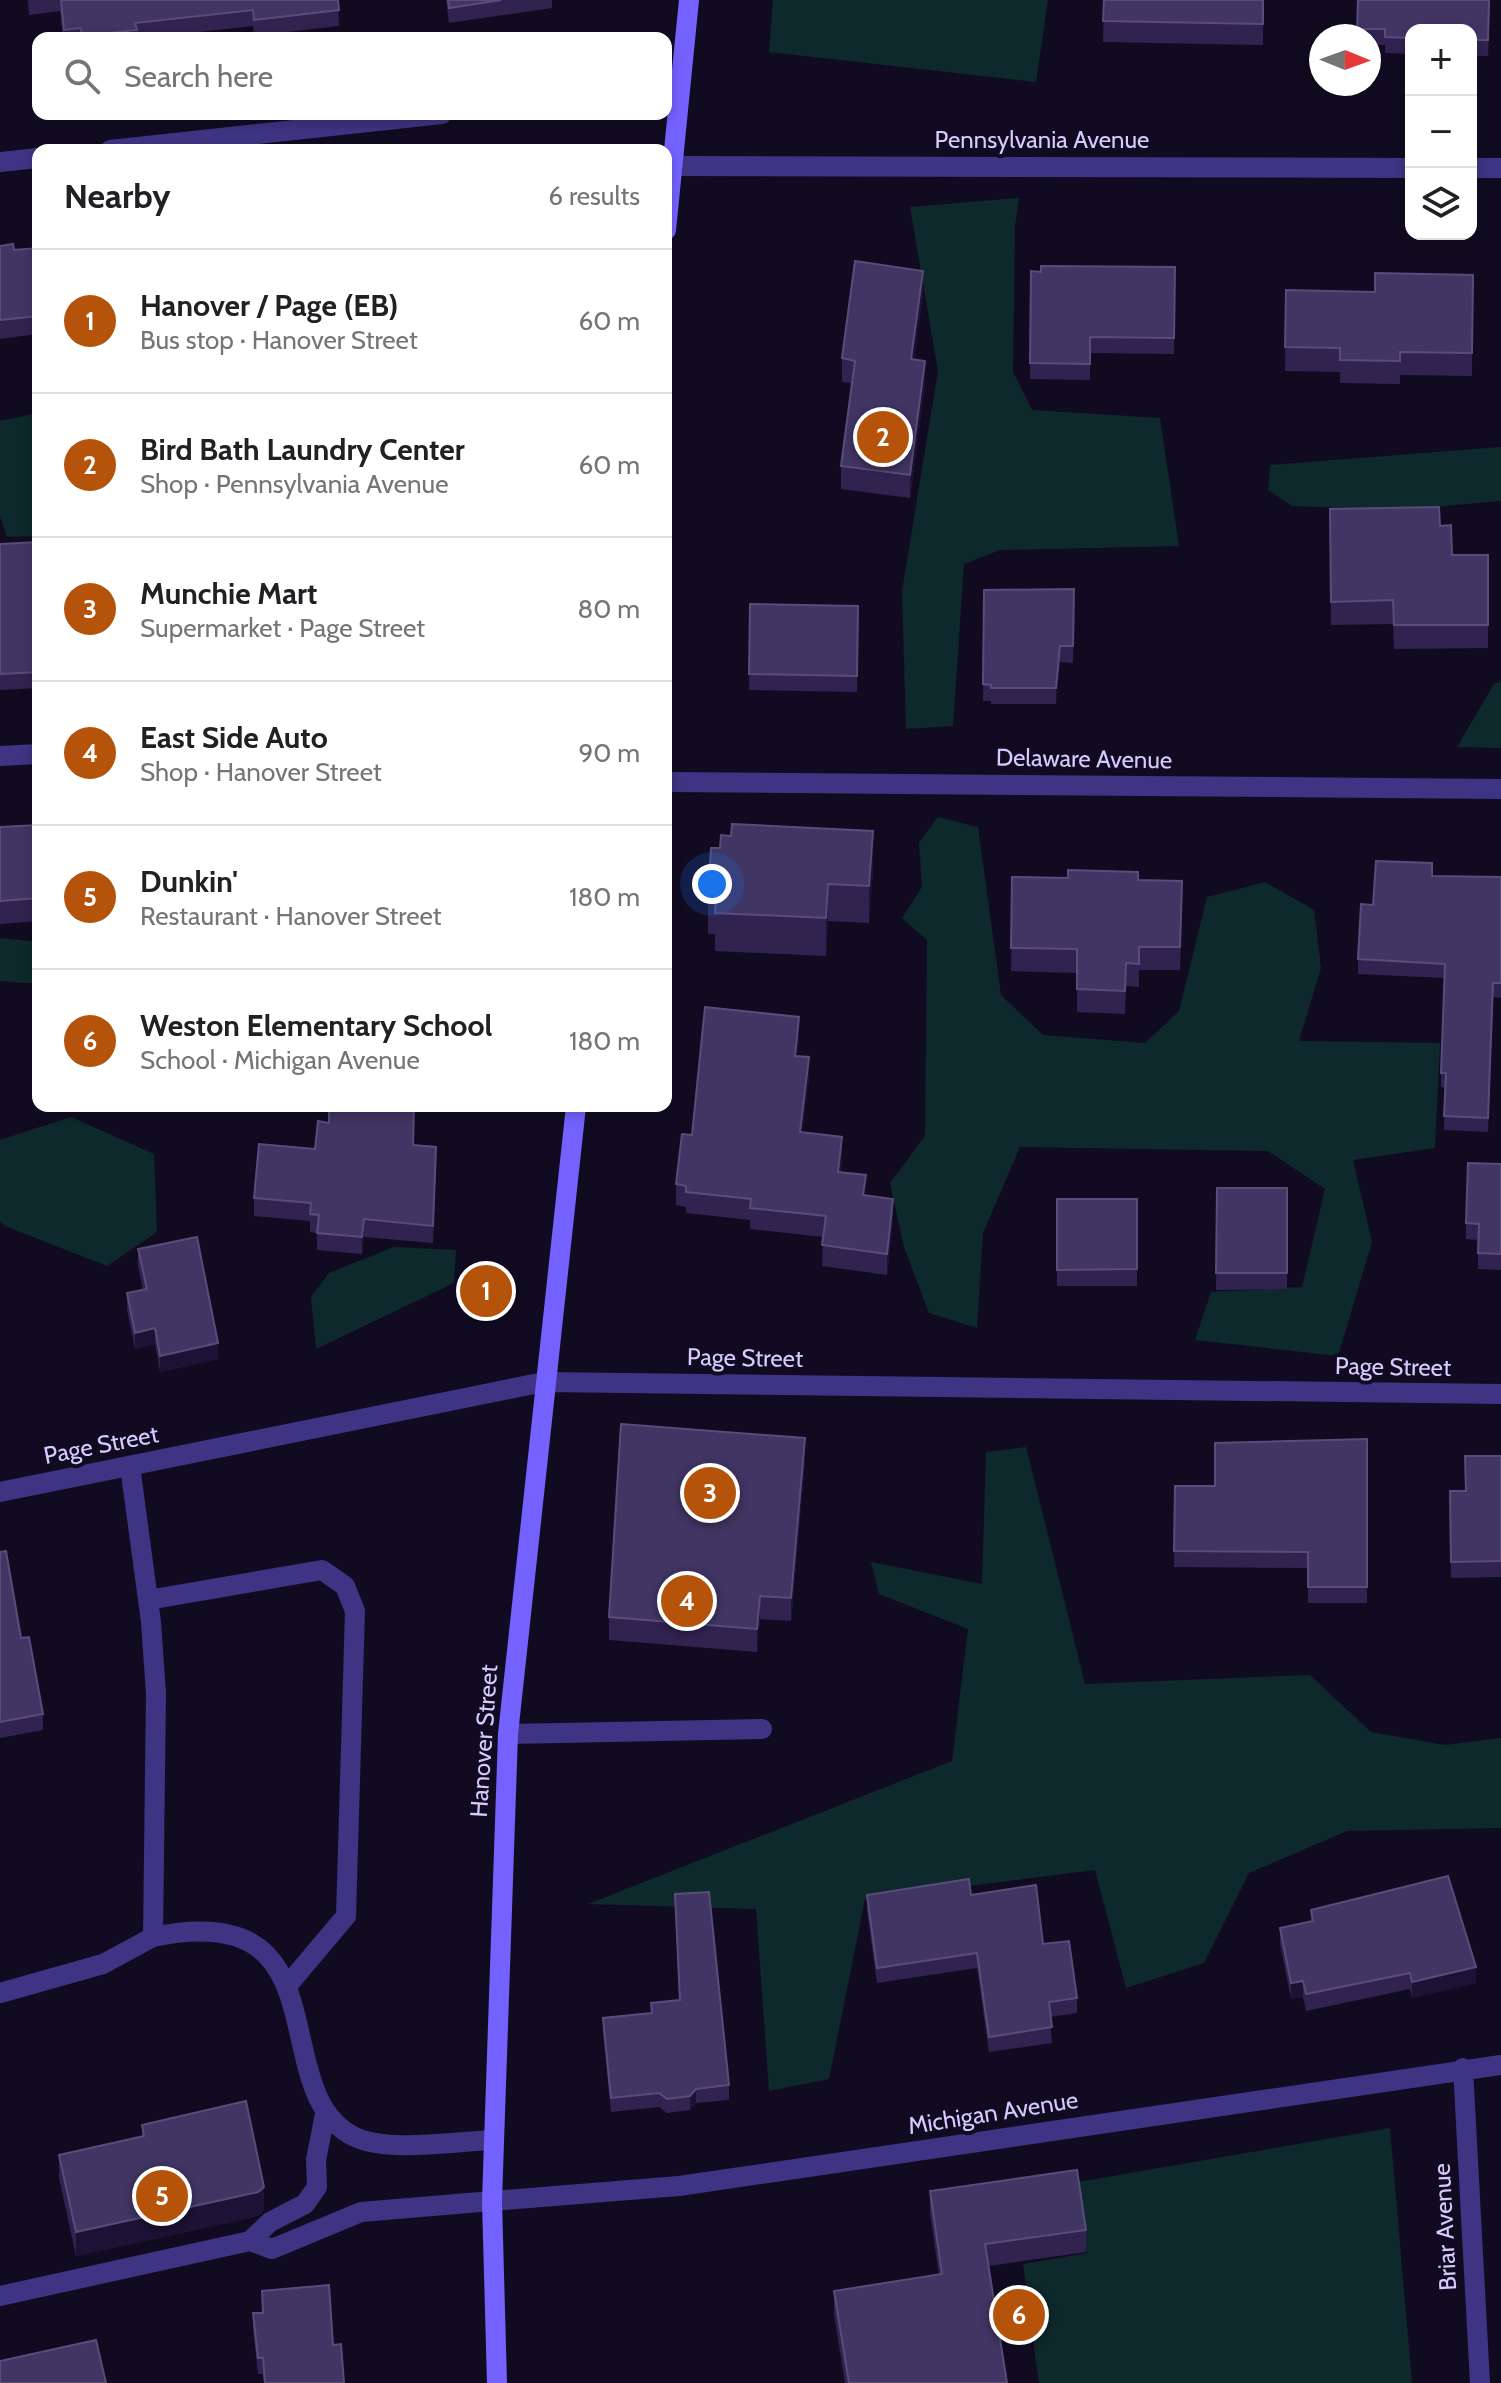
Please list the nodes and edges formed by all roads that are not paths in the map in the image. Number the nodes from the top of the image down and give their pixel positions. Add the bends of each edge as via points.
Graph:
1 (689, 0) edge
2 (673, 89) edge
3 (387, 120) edge
4 (165, 144) edge
5 (32, 159) edge
6 (0, 162) edge
7 (673, 166) junction
8 (1405, 168) edge
9 (1477, 168) edge
10 (1501, 168) edge
11 (672, 175) edge
12 (32, 754) edge
13 (0, 756) edge
14 (672, 782) edge
15 (1501, 789) edge
16 (575, 1112) edge
17 (544, 1382) junction
18 (1501, 1394) edge
19 (130, 1466) junction
20 (0, 1492) edge
21 (148, 1600) junction
22 (762, 1729) dead end
23 (508, 1734) junction
24 (153, 1937) junction
25 (287, 1986) junction
26 (0, 1993) edge
27 (1501, 2065) edge
28 (1463, 2068) junction
29 (325, 2114) junction
30 (494, 2140) junction
31 (492, 2201) junction
32 (250, 2241) junction
33 (0, 2296) edge
34 (497, 2383) edge
35 (1480, 2383) edge

1 - 2 main road
2 - 7 main road
3 - 4 street
5 - 6 street
7 - 8 street, Pennsylvania Avenue
7 - 11 main road
9 - 10 street
12 - 13 street
14 - 15 street, Delaware Avenue
16 - 17 main road, Hanover Street
17 - 18 street, Page Street
17 - 19 street, Page Street
17 - 23 main road, Hanover Street
19 - 20 street, Page Street
19 - 21 street
21 - 24 street via 156,1693
21 - 25 street via 322,1570 345,1586 355,1611 346,1916
22 - 23 street
23 - 30 main road, Hanover Street
24 - 25 street via 191,1929 245,1939 268,1958
24 - 26 street via 103,1964
25 - 29 street
27 - 28 street, Michigan Avenue
28 - 31 street, Michigan Avenue via 679,2186
28 - 35 street, Briar Avenue
29 - 30 street via 354,2136 381,2144
29 - 32 street via 317,2187 305,2204 270,2222
30 - 31 main road, Hanover Street
31 - 32 street, Michigan Avenue via 361,2212 272,2249
31 - 34 main road, Hanover Street
32 - 33 street

